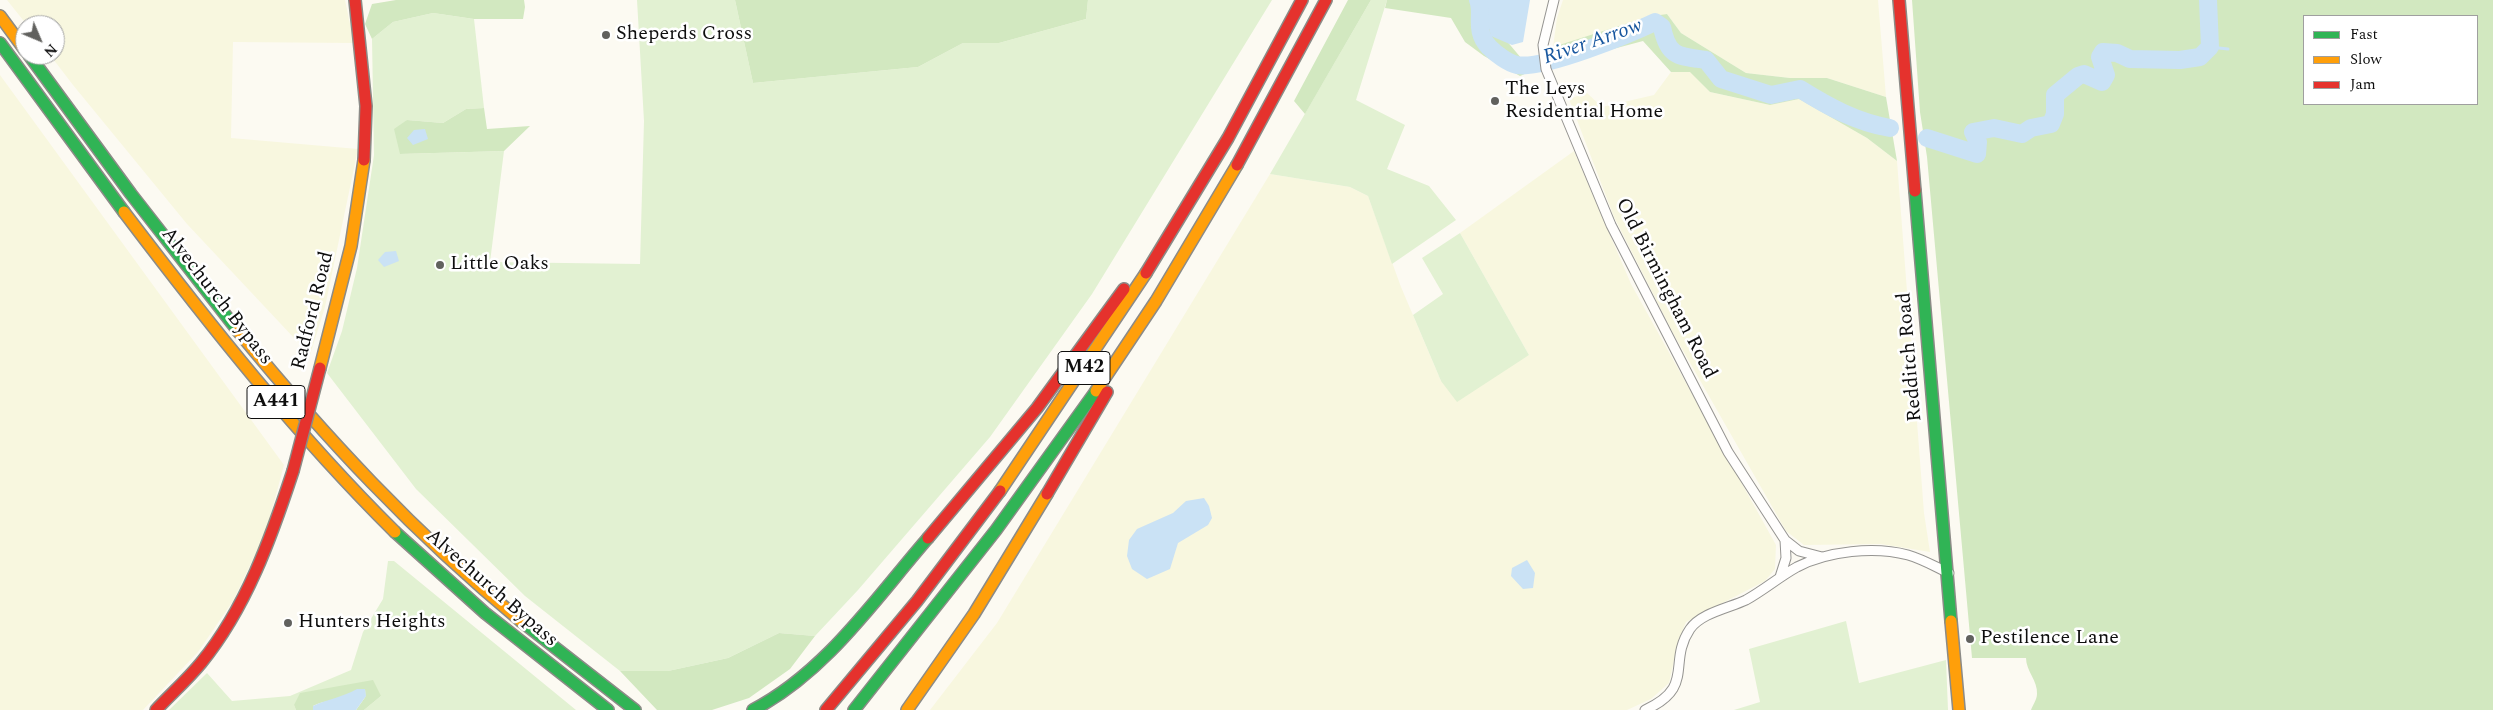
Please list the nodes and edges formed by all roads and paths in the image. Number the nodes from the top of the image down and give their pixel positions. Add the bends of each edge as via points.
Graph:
1 (355, 0) edge
2 (1302, 0) edge
3 (1326, 0) edge
4 (1554, 0) edge
5 (1899, 0) edge
6 (0, 16) edge
7 (15, 36) edge
8 (0, 43) edge
9 (37, 65) edge
10 (1175, 227) junction
11 (1130, 341) junction
12 (1785, 540) junction
13 (1822, 557) junction
14 (1949, 573) junction
15 (1780, 577) junction
16 (156, 710) edge
17 (608, 710) edge
18 (636, 710) edge
19 (753, 710) edge
20 (826, 710) edge
21 (854, 710) edge
22 (907, 710) edge
23 (1645, 710) edge
24 (1960, 710) edge

1 - 16 main road, Radford Road, bridge via 366,120 362,190 330,334 293,471 278,522 250,587 205,658
2 - 10 main road, M42 via 1265,73
3 - 11 main road, M42 via 1236,168
4 - 12 street, Old Birmingham Road via 1544,35 1546,69 1611,225 1728,452
5 - 14 main road, Redditch Road
6 - 7 main road
8 - 17 main road, Alvechurch Bypass / A441 via 207,319 299,430 450,582
9 - 18 main road, Alvechurch Bypass / A441 via 221,310 312,419 475,582 520,621
10 - 19 main road, M42 via 1127,284 1038,407 966,495 799,682 770,703
10 - 20 main road, M42 via 1024,458 946,564
11 - 21 main road, M42 via 1010,511
11 - 22 main road, M42 via 1104,398 1024,534 974,614
12 - 13 street, Old Birmingham Road via 1799,551
12 - 15 street via 1786,558
13 - 14 street via 1894,552 1910,555
13 - 15 street
14 - 24 main road, Redditch Road
15 - 23 street via 1747,599 1711,614 1691,627 1685,637 1675,688 1662,701

